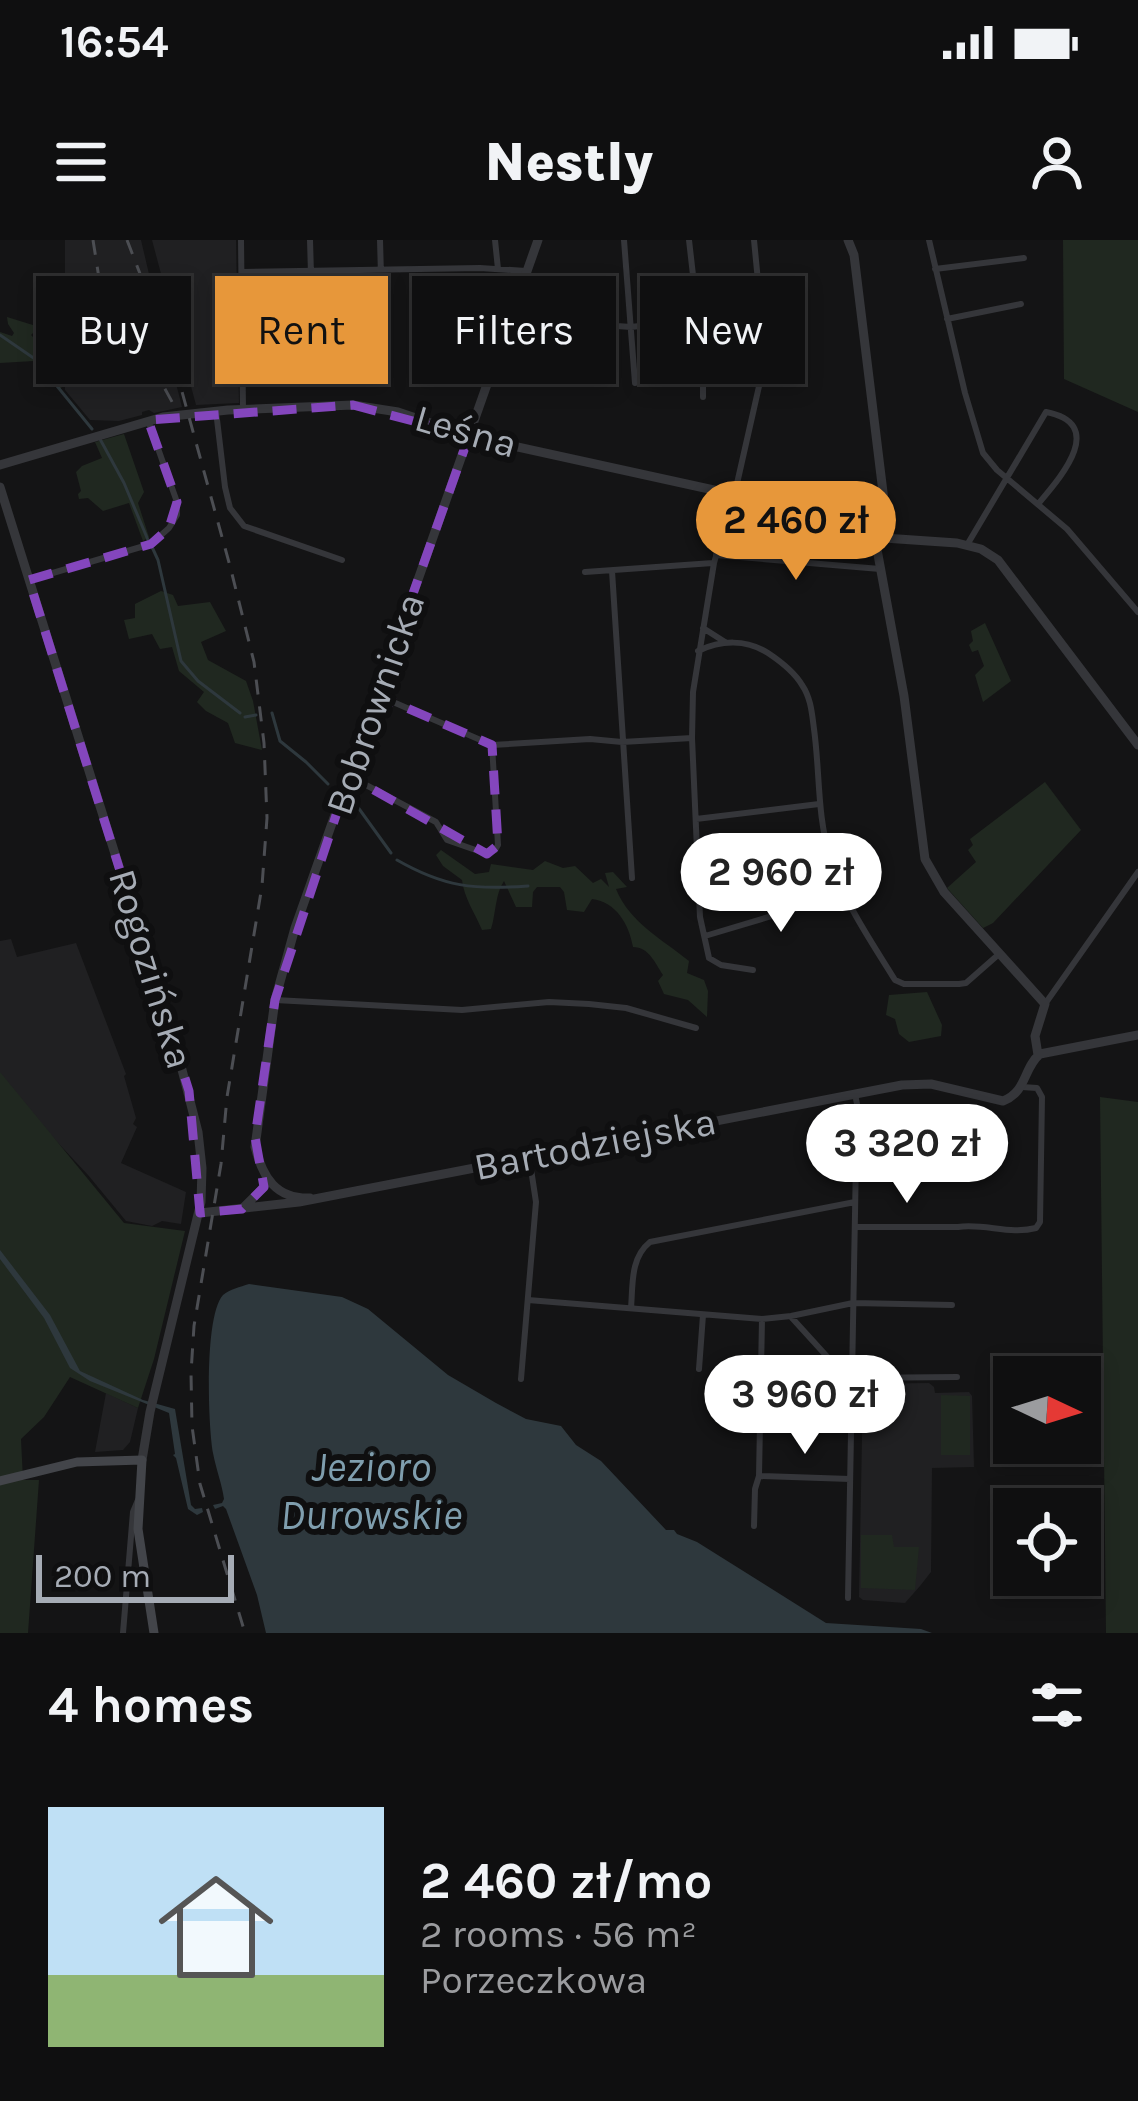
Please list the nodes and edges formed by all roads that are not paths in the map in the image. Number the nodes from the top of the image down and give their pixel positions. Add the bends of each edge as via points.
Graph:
1 (241, 240) edge
2 (310, 240) edge
3 (380, 240) edge
4 (496, 240) edge
5 (538, 240) edge
6 (624, 240) edge
7 (689, 240) edge
8 (754, 240) edge
9 (848, 240) edge
10 (928, 240) edge
11 (1024, 258) dead end
12 (498, 268) junction
13 (935, 269) junction
14 (311, 270) junction
15 (382, 270) junction
16 (242, 272) junction
17 (527, 272) junction
18 (311, 276) edge
19 (382, 276) edge
20 (526, 276) edge
21 (693, 276) edge
22 (758, 276) edge
23 (1021, 304) dead end
24 (947, 319) junction
25 (616, 326) edge
26 (640, 326) edge
27 (631, 327) junction
28 (635, 383) dead end
29 (487, 384) edge
30 (704, 384) edge
31 (760, 384) edge
32 (704, 397) dead end
33 (243, 409) junction
34 (215, 411) junction
35 (148, 420) junction
36 (469, 436) junction
37 (0, 465) edge
38 (1006, 477) junction
39 (0, 487) edge
40 (732, 494) junction
41 (1039, 503) junction
42 (881, 530) junction
43 (967, 545) junction
44 (715, 559) junction
45 (343, 560) dead end
46 (880, 569) junction
47 (612, 571) junction
48 (584, 572) dead end
49 (29, 580) junction
50 (1138, 613) edge
51 (703, 628) junction
52 (726, 642) junction
53 (698, 651) junction
54 (377, 695) junction
55 (692, 738) junction
56 (622, 742) junction
57 (492, 745) junction
58 (1138, 745) edge
59 (349, 776) junction
60 (819, 804) junction
61 (696, 819) junction
62 (1138, 872) edge
63 (632, 878) dead end
64 (845, 893) junction
65 (705, 936) junction
66 (999, 953) junction
67 (753, 970) dead end
68 (275, 1000) junction
69 (1045, 1004) junction
70 (696, 1028) dead end
71 (1138, 1035) edge
72 (1038, 1055) junction
73 (1022, 1087) junction
74 (854, 1094) junction
75 (529, 1156) junction
76 (268, 1187) junction
77 (310, 1198) junction
78 (855, 1202) junction
79 (270, 1204) junction
80 (242, 1209) junction
81 (200, 1214) junction
82 (855, 1227) junction
83 (528, 1300) junction
84 (853, 1303) junction
85 (952, 1304) dead end
86 (631, 1308) junction
87 (703, 1315) junction
88 (791, 1316) junction
89 (763, 1318) junction
90 (852, 1365) junction
91 (699, 1369) dead end
92 (957, 1377) dead end
93 (852, 1378) junction
94 (521, 1379) dead end
95 (760, 1398) junction
96 (852, 1404) junction
97 (142, 1460) junction
98 (759, 1477) junction
99 (5, 1479) edge
100 (850, 1479) junction
101 (139, 1499) junction
102 (754, 1526) dead end
103 (127, 1578) junction
104 (145, 1579) junction
105 (848, 1598) dead end
106 (123, 1633) edge
107 (154, 1633) edge

1 - 16 street
2 - 14 street
3 - 15 street
4 - 12 street
5 - 17 street, Bobrownicka
6 - 27 street
7 - 21 street
8 - 22 street
9 - 42 street
10 - 13 street
11 - 13 street
12 - 15 street
12 - 17 street
13 - 24 street
14 - 15 street
14 - 16 street
14 - 18 street
15 - 19 street
16 - 33 street
17 - 20 street, Bobrownicka
23 - 24 street
24 - 38 street via 983,453
25 - 27 street
26 - 27 street
27 - 28 street
29 - 36 street, Bobrownicka
30 - 32 street
31 - 40 street
33 - 34 street, Leśna
33 - 36 street, Leśna via 361,405
34 - 35 street, Leśna
34 - 45 street via 230,508 244,526
35 - 37 street, Leśna
35 - 49 street via 177,502 169,529 151,544
36 - 40 street, Leśna
36 - 54 street, Bobrownicka
38 - 41 street
38 - 41 street via 1046,412 1057,414 1074,429 1076,454
38 - 43 street
39 - 49 street, Rogozińska
40 - 42 street, Leśna via 861,518
40 - 44 street
41 - 50 street
42 - 43 street via 891,541
42 - 46 street
43 - 58 street via 1002,563
44 - 46 street
44 - 47 street
44 - 51 street
46 - 66 street via 925,859
47 - 48 street
47 - 56 street
49 - 81 street, Rogozińska via 186,1078 201,1152
51 - 52 street
51 - 53 street
52 - 53 street
52 - 60 street via 762,649 802,683 819,760
53 - 55 street
54 - 57 street
54 - 59 street, Bobrownicka
55 - 56 street
55 - 61 street
56 - 57 street
56 - 63 street
57 - 59 street via 498,845 488,854 447,840 436,822
59 - 68 street, Bobrownicka
60 - 61 street
60 - 64 street
61 - 65 street
62 - 69 street
64 - 65 street
64 - 66 street via 904,984 966,982
65 - 67 street via 709,958
66 - 69 street
68 - 70 street via 462,1010 590,1004
68 - 76 street, Bobrownicka via 255,1137
69 - 72 street
71 - 72 street
72 - 73 street
73 - 74 street, Bartodziejska via 1000,1101 920,1083
73 - 82 street via 1042,1097 1036,1228
74 - 75 street, Bartodziejska
74 - 78 street
75 - 77 street, Bartodziejska
75 - 83 street via 536,1202
76 - 77 street, Bartodziejska
76 - 79 street via 277,1196
76 - 80 street
77 - 79 street, Bartodziejska
78 - 82 street
78 - 86 street via 650,1243 636,1260
79 - 80 street, Bartodziejska
80 - 81 street, Bartodziejska
81 - 97 street, Rogozińska
82 - 84 street
83 - 86 street
83 - 94 street
84 - 85 street
84 - 88 street
84 - 90 street
86 - 87 street
87 - 89 street
87 - 91 street
88 - 89 street
88 - 90 street via 832,1362
89 - 95 street
90 - 93 street
92 - 93 street
93 - 96 street
95 - 96 street
95 - 98 street
96 - 100 street
97 - 99 main road via 77,1462
97 - 101 main road
98 - 100 street
98 - 102 street
100 - 105 street
101 - 103 street
101 - 104 main road
103 - 104 street
103 - 106 street
104 - 107 main road

